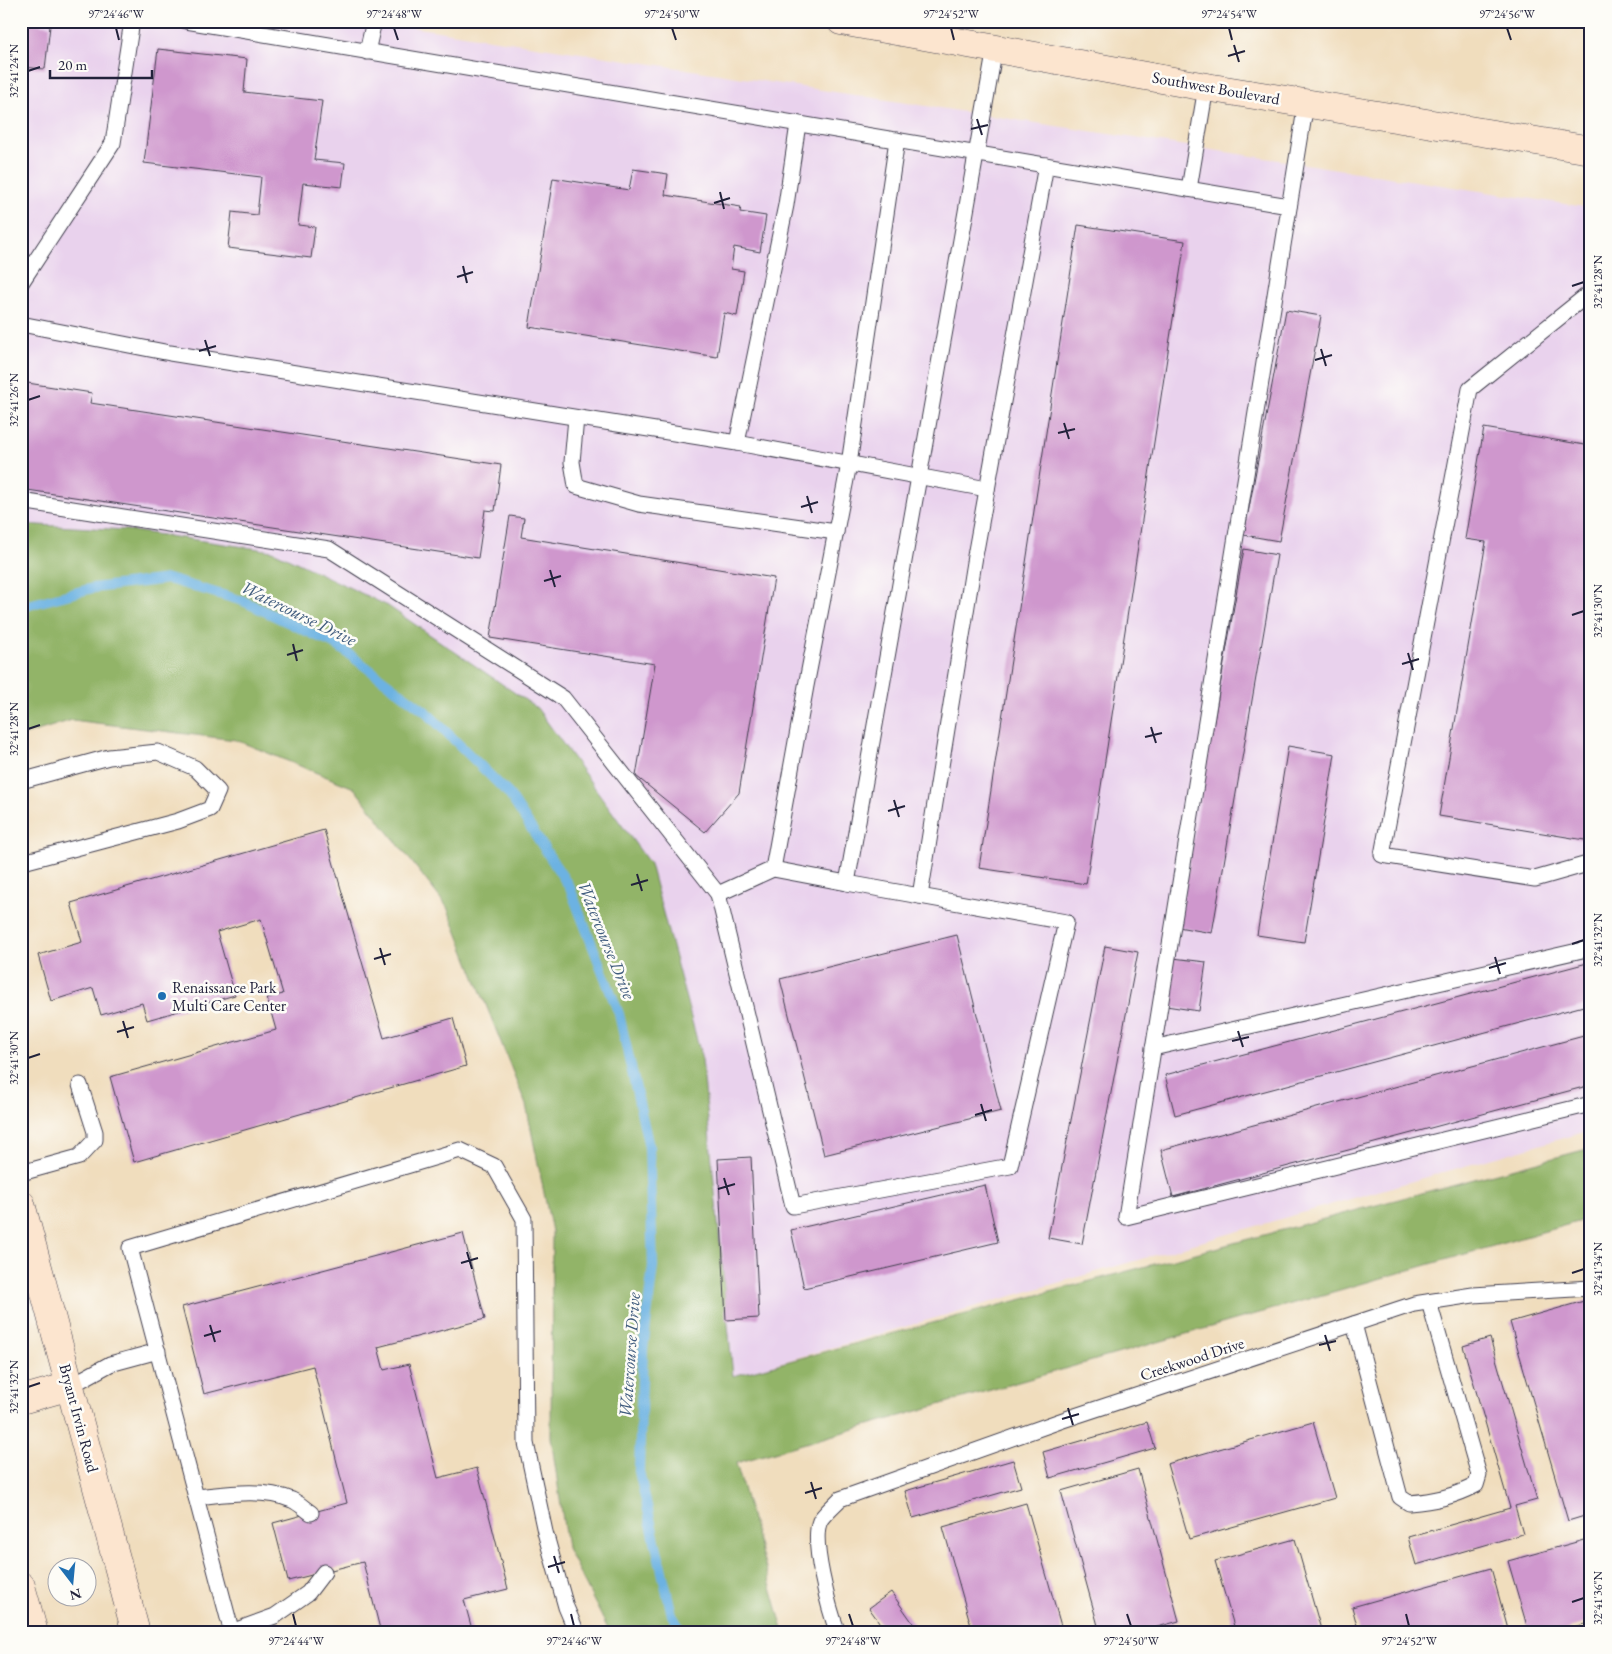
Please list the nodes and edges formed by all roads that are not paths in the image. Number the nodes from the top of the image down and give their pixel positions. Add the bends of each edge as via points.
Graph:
1 (132, 21) edge
2 (186, 21) edge
3 (374, 21) edge
4 (841, 21) edge
5 (995, 48) junction
6 (367, 52) junction
7 (1206, 87) junction
8 (1306, 103) junction
9 (798, 124) junction
10 (897, 140) junction
11 (1591, 150) edge
12 (976, 154) junction
13 (1046, 166) junction
14 (1188, 189) junction
15 (1288, 206) junction
16 (21, 283) edge
17 (1591, 292) edge
18 (21, 324) edge
19 (576, 418) junction
20 (737, 443) junction
21 (849, 464) junction
22 (918, 477) junction
23 (987, 489) junction
24 (21, 501) edge
25 (836, 532) junction
26 (21, 781) edge
27 (21, 857) edge
28 (1591, 863) edge
29 (773, 869) junction
30 (847, 883) junction
31 (718, 894) junction
32 (920, 896) junction
33 (1591, 948) edge
34 (1153, 1048) junction
35 (80, 1085) dead end
36 (1591, 1104) edge
37 (21, 1173) edge
38 (21, 1204) edge
39 (1591, 1288) edge
40 (1429, 1302) junction
41 (1354, 1324) junction
42 (158, 1351) junction
43 (70, 1386) junction
44 (21, 1400) edge
45 (196, 1497) junction
46 (311, 1513) dead end
47 (324, 1572) dead end
48 (21, 1586) edge
49 (232, 1632) edge
50 (34, 1633) edge
51 (136, 1633) edge
52 (577, 1633) edge
53 (838, 1633) edge

1 - 16 lane via 113,143
2 - 6 lane
3 - 6 lane
4 - 5 main road, Southwest Boulevard
5 - 7 main road, Southwest Boulevard
5 - 12 lane
6 - 9 lane
7 - 8 main road, Southwest Boulevard
7 - 14 lane
8 - 11 main road, Southwest Boulevard
8 - 15 lane
9 - 10 lane
9 - 20 lane via 786,205
10 - 12 lane
10 - 21 lane
12 - 13 lane
12 - 22 lane
13 - 14 lane
13 - 23 lane
14 - 15 lane
15 - 34 lane
17 - 28 lane via 1470,389 1382,855 1535,879
18 - 19 lane via 170,353
19 - 20 lane
19 - 25 lane via 572,462 576,486 639,504
20 - 21 lane
21 - 22 lane
21 - 25 lane
22 - 23 lane
22 - 30 lane
23 - 32 lane
24 - 31 lane via 329,549 563,698
25 - 29 lane
26 - 27 lane via 109,757 158,752 195,768 218,791 210,809 178,821 23,862
29 - 30 lane
29 - 31 lane
30 - 32 lane
31 - 32 lane via 793,1206 1010,1166 1066,922
33 - 34 lane
34 - 36 lane via 1126,1217
35 - 37 lane via 95,1132 94,1140 80,1158
38 - 43 main road, Bryant Irvin Road
39 - 40 lane, Creekwood Drive via 1473,1295
40 - 41 lane, Creekwood Drive
40 - 41 lane via 1479,1475 1476,1485 1435,1501 1409,1504 1400,1497
41 - 53 lane, Creekwood Drive via 1063,1420 840,1499 820,1520 817,1534 821,1570
42 - 43 lane via 110,1364
42 - 45 lane
42 - 52 lane via 130,1248 460,1150 494,1166 524,1219 526,1443 545,1532 566,1607
43 - 44 main road
43 - 51 main road, Bryant Irvin Road
45 - 46 lane via 238,1493 276,1495 294,1501
45 - 49 lane
47 - 49 lane via 308,1593 275,1616
48 - 50 main road

